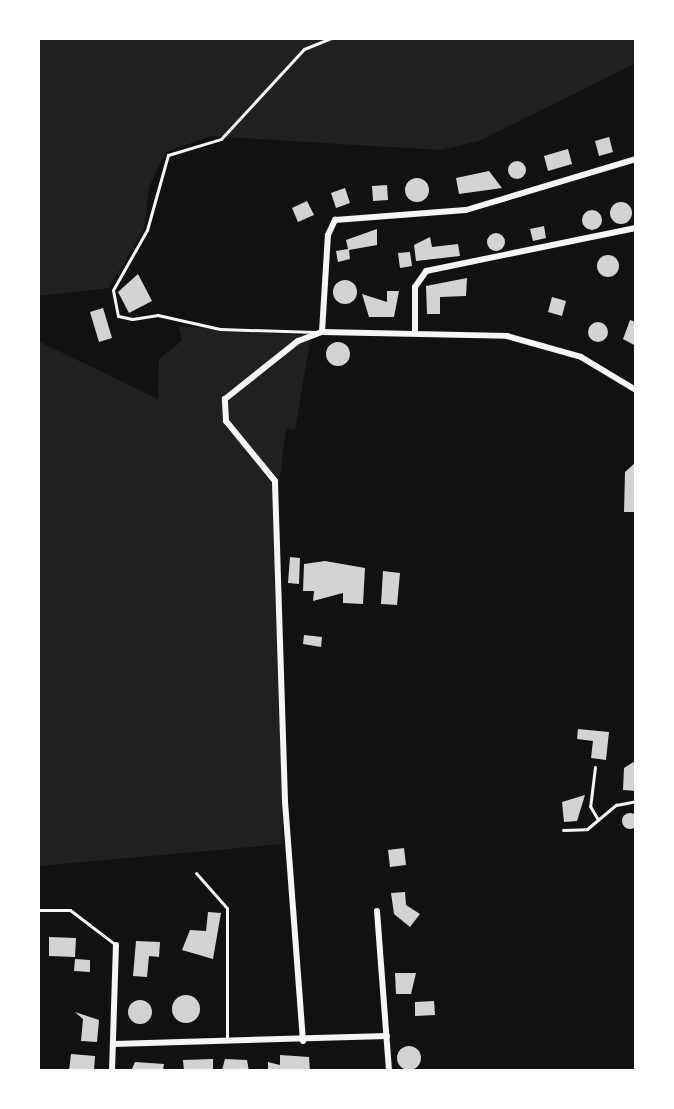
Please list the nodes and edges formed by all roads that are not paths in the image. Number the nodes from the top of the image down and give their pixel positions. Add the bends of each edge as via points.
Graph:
1 (331, 38) edge
2 (636, 159) edge
3 (636, 228) edge
4 (318, 332) junction
5 (415, 332) junction
6 (636, 390) edge
7 (595, 767) dead end
8 (636, 801) edge
9 (599, 821) junction
10 (563, 830) dead end
11 (196, 873) dead end
12 (38, 910) edge
13 (377, 911) dead end
14 (116, 945) joint
15 (387, 1036) junction
16 (303, 1041) junction
17 (227, 1043) junction
18 (114, 1044) junction
19 (112, 1071) edge
20 (389, 1071) edge

1 - 4 lane via 304,49 221,139 168,155 147,230 113,290 118,316 132,319 158,315 220,329
2 - 4 street via 466,210 335,220
3 - 5 street via 426,271 415,287
4 - 5 street
4 - 16 street via 228,394 222,409 275,481 285,801
5 - 6 street via 523,340 581,357
7 - 9 lane via 590,806
8 - 9 lane via 616,805
9 - 10 lane
11 - 17 lane via 227,908
12 - 14 lane via 70,910
13 - 15 street
14 - 18 street
15 - 16 street
15 - 20 street
16 - 17 street
17 - 18 street
18 - 19 street

